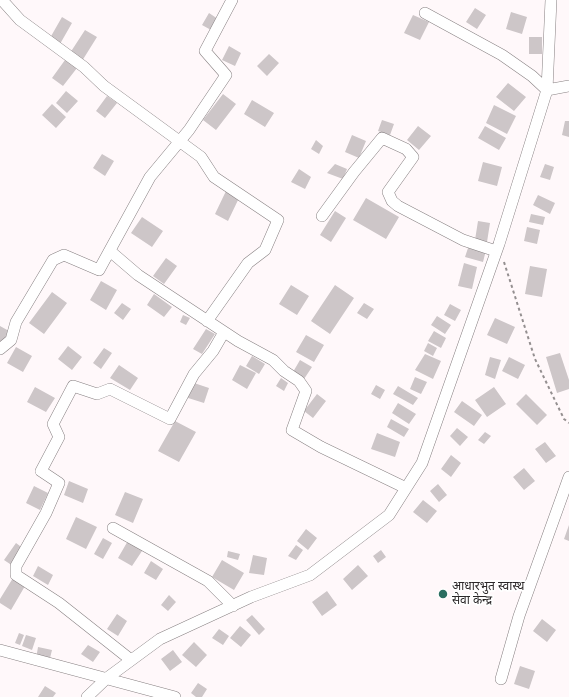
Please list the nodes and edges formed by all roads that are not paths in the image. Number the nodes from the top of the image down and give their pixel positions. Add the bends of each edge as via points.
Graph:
1 (2, 0) edge
2 (232, 0) edge
3 (551, 0) edge
4 (425, 13) dead end
5 (569, 86) edge
6 (547, 90) junction
7 (180, 140) junction
8 (322, 216) dead end
9 (498, 247) junction
10 (110, 251) junction
11 (207, 321) junction
12 (224, 332) junction
13 (0, 349) edge
14 (569, 477) edge
15 (406, 488) junction
16 (113, 528) dead end
17 (232, 606) junction
18 (0, 650) edge
19 (131, 660) junction
20 (107, 678) junction
21 (501, 678) dead end
22 (87, 697) edge
23 (175, 697) edge

1 - 7 street via 20,20 84,67 104,86
2 - 7 street via 205,51 226,75
3 - 6 street
4 - 6 street via 502,55
5 - 6 street
6 - 9 street
7 - 10 street via 150,178
7 - 11 street via 201,157 214,177 278,220 265,250 248,263
8 - 9 street via 382,138 406,149 413,157 388,192 392,201 462,240
9 - 15 street via 422,463
10 - 11 street via 138,275
10 - 13 street via 99,270 64,255 53,260 16,322 10,340
11 - 12 street
12 - 15 street via 273,360 299,381 306,391 292,430 321,447
12 - 19 street via 213,351 194,374 170,419 110,389 98,394 73,386 53,424 59,437 40,471 59,483 46,513 16,566 16,575 59,603
14 - 21 street via 519,616
15 - 17 street via 389,515 310,575
16 - 17 street via 208,581
17 - 19 street via 160,639
18 - 20 street
19 - 20 street
20 - 22 street
20 - 23 street

